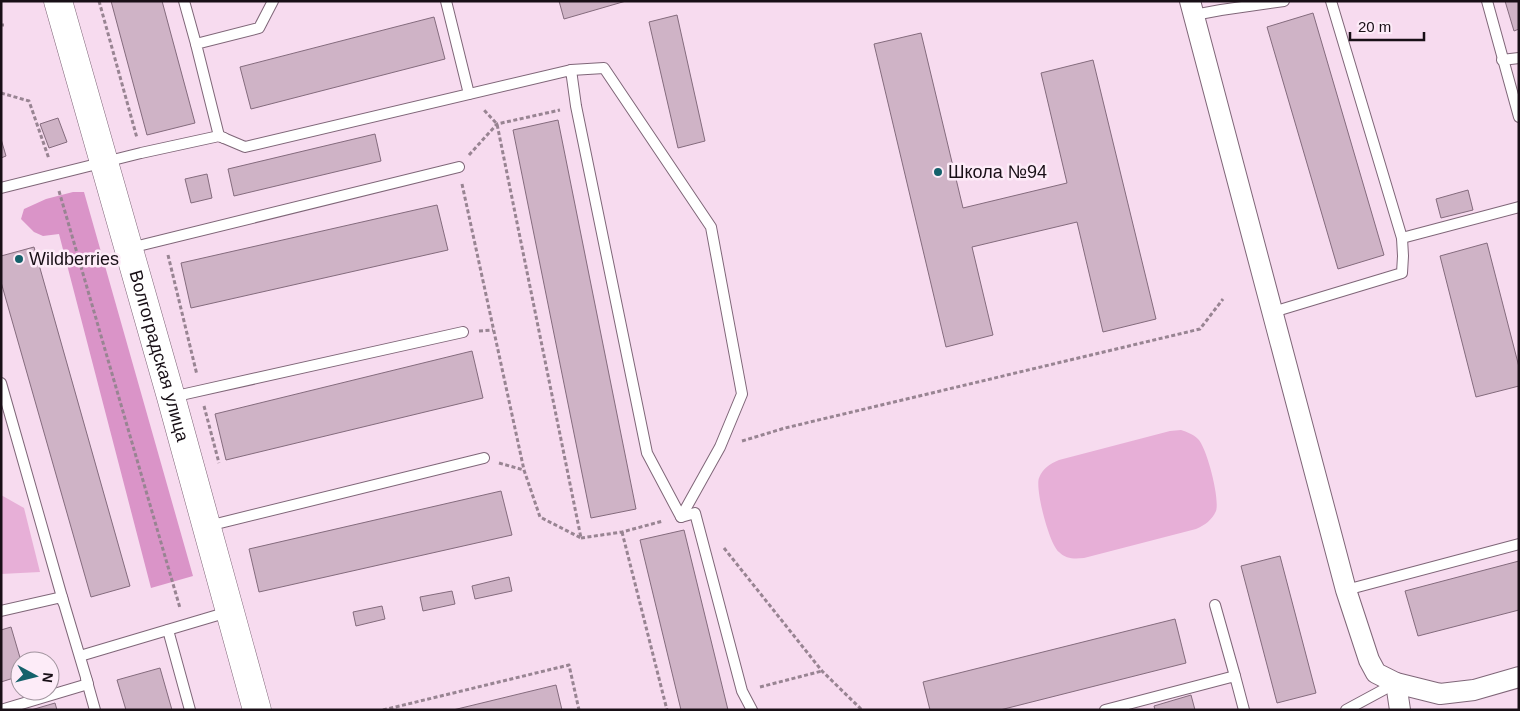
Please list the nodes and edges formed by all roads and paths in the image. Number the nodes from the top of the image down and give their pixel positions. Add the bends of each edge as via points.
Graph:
1 (58, 1) edge
2 (99, 1) edge
3 (184, 1) edge
4 (273, 1) edge
5 (446, 1) edge
6 (1284, 1) edge
7 (1331, 1) edge
8 (1487, 1) edge
9 (1192, 8) edge
10 (196, 44) junction
11 (1519, 58) edge
12 (1502, 60) junction
13 (571, 70) junction
14 (1, 93) edge
15 (469, 94) junction
16 (576, 106) junction
17 (1519, 117) edge
18 (497, 124) junction
19 (219, 136) junction
20 (141, 153) junction
21 (103, 163) junction
22 (459, 167) junction
23 (54, 175) junction
24 (1, 188) edge
25 (1519, 207) edge
26 (1402, 238) junction
27 (129, 248) junction
28 (1223, 299) dead end
29 (1273, 312) junction
30 (463, 332) dead end
31 (1, 384) edge
32 (171, 397) junction
33 (720, 447) junction
34 (484, 458) joint
35 (524, 470) junction
36 (681, 517) junction
37 (207, 526) junction
38 (622, 532) junction
39 (581, 538) junction
40 (719, 543) dead end
41 (1519, 544) edge
42 (1346, 590) junction
43 (62, 598) junction
44 (1216, 605) dead end
45 (1, 611) edge
46 (230, 611) junction
47 (185, 625) junction
48 (168, 630) junction
49 (80, 656) junction
50 (822, 671) junction
51 (1235, 676) junction
52 (1519, 677) edge
53 (88, 684) junction
54 (1396, 684) junction
55 (742, 691) junction
56 (1, 710) edge
57 (95, 710) edge
58 (190, 710) edge
59 (258, 710) edge
60 (383, 710) edge
61 (580, 710) edge
62 (668, 710) edge
63 (752, 710) edge
64 (862, 710) edge
65 (1104, 710) edge
66 (1244, 710) edge
67 (1346, 710) edge
68 (1400, 710) edge

1 - 21 street, Волгоградская улица
2 - 20 path
3 - 10 lane
4 - 10 lane via 258,28
5 - 15 lane
6 - 9 lane via 1221,10
7 - 26 lane
8 - 12 lane
9 - 29 street
10 - 19 lane
11 - 12 lane
12 - 17 lane
13 - 15 lane
13 - 16 lane
13 - 33 lane via 604,68 711,227 742,394
14 - 23 path via 29,101
15 - 18 path
15 - 19 lane via 245,147
16 - 18 path
16 - 36 lane via 647,452
18 - 22 path
18 - 39 path
19 - 20 lane
20 - 21 lane
21 - 23 lane
21 - 27 street, Волгоградская улица
22 - 27 lane
22 - 35 path
23 - 24 lane
23 - 47 path
25 - 26 lane
26 - 29 lane via 1402,273
27 - 32 street, Волгоградская улица
28 - 33 path via 1200,329 785,428
29 - 42 street
30 - 32 lane
31 - 43 lane
32 - 37 street, Волгоградская улица
33 - 36 lane
34 - 35 path
34 - 37 lane
35 - 39 path via 540,517
36 - 38 path
36 - 55 lane via 695,513
37 - 46 street, Волгоградская улица
38 - 39 path
38 - 62 path
40 - 50 path
41 - 42 lane
42 - 54 street via 1369,660 1376,673
43 - 45 lane
43 - 49 lane
44 - 51 lane
46 - 47 lane
46 - 59 street, Волгоградская улица
47 - 48 lane
48 - 49 lane
48 - 58 lane
49 - 53 lane
50 - 55 path
50 - 64 path
51 - 65 lane
51 - 66 lane
52 - 54 street via 1474,690 1440,694
53 - 56 lane
53 - 57 lane
54 - 67 lane
54 - 68 street
55 - 63 lane
60 - 61 path via 569,665

